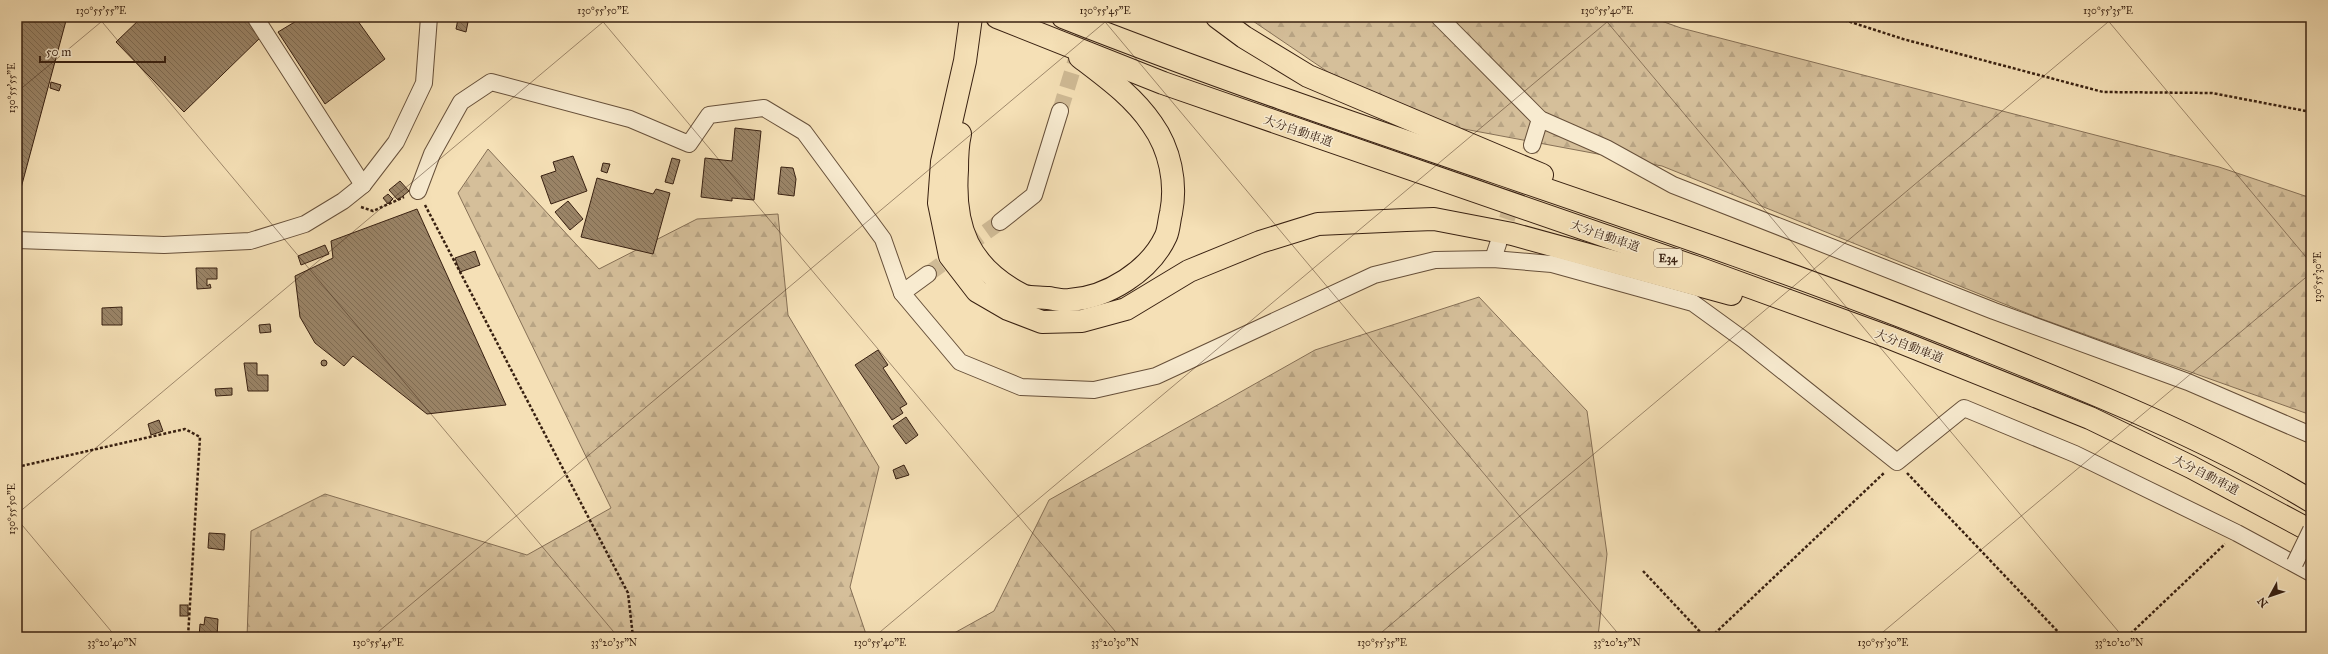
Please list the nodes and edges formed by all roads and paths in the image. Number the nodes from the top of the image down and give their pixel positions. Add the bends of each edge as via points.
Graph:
1 (255, 17) edge
2 (429, 17) edge
3 (970, 17) edge
4 (982, 17) edge
5 (1063, 17) edge
6 (1217, 17) edge
7 (1439, 17) edge
8 (1835, 17) edge
9 (1003, 20) edge
10 (1058, 40) junction
11 (1060, 111) tunnel mouth
12 (2311, 112) edge
13 (1540, 119) junction
14 (1532, 145) tunnel mouth
15 (363, 184) junction
16 (418, 191) junction
17 (343, 201) junction
18 (1000, 222) tunnel mouth
19 (17, 240) edge
20 (1498, 244) tunnel mouth
21 (1705, 244) junction
22 (1494, 259) junction
23 (928, 274) tunnel mouth
24 (902, 293) junction
25 (1888, 337) junction
26 (2311, 435) edge
27 (1897, 462) junction
28 (17, 467) edge
29 (2311, 501) edge
30 (2311, 530) edge
31 (2237, 533) junction
32 (2295, 563) junction
33 (1643, 571) dead end
34 (2311, 573) edge
35 (188, 637) edge
36 (633, 637) edge
37 (1705, 637) edge
38 (1712, 637) edge
39 (2063, 637) edge
40 (2127, 637) edge

1 - 15 street
2 - 15 street via 424,83 396,142
3 - 25 highway via 965,61 942,162 939,203 950,256 977,291 1008,309 1042,322 1082,321 1126,309 1189,271 1260,242 1318,224 1434,219 1512,234
4 - 10 highway via 968,104 958,143 955,195 960,226 972,253 1000,280 1023,296 1069,300 1092,297 1122,282 1149,263 1166,236 1174,199 1167,151 1153,125 1130,97
5 - 21 highway, 大分自動車道 / E34 via 1172,60 1312,110
6 - 21 highway via 1244,37 1308,76
7 - 13 street
8 - 12 path via 2103,92 2212,93
9 - 10 highway, 大分自動車道 / E34
10 - 25 highway, 大分自動車道 / E34 via 1163,83
11 - 18 street via 1034,195
13 - 14 street
13 - 26 street via 1606,148 1673,185 1713,202 1994,311 2188,382
15 - 17 street
16 - 17 path via 374,211
16 - 24 street via 432,154 461,102 491,82 630,119 689,144 709,115 764,108 804,132 884,239
16 - 36 path via 628,593
17 - 19 street via 305,224 250,241 164,245
20 - 22 street
21 - 29 highway, 大分自動車道 / E34 via 1897,314 2100,396 2203,444
22 - 24 street via 1435,260 1374,274 1156,376 1094,390 1021,387 960,362
22 - 27 street via 1552,264 1693,302
23 - 24 street
25 - 30 highway, 大分自動車道 / E34 via 2090,418
27 - 31 street via 1964,408 2075,454
27 - 38 path
27 - 39 path
28 - 35 path via 185,429 200,437
30 - 32 street, bridge
31 - 32 street
31 - 40 path
32 - 34 street
33 - 37 path

